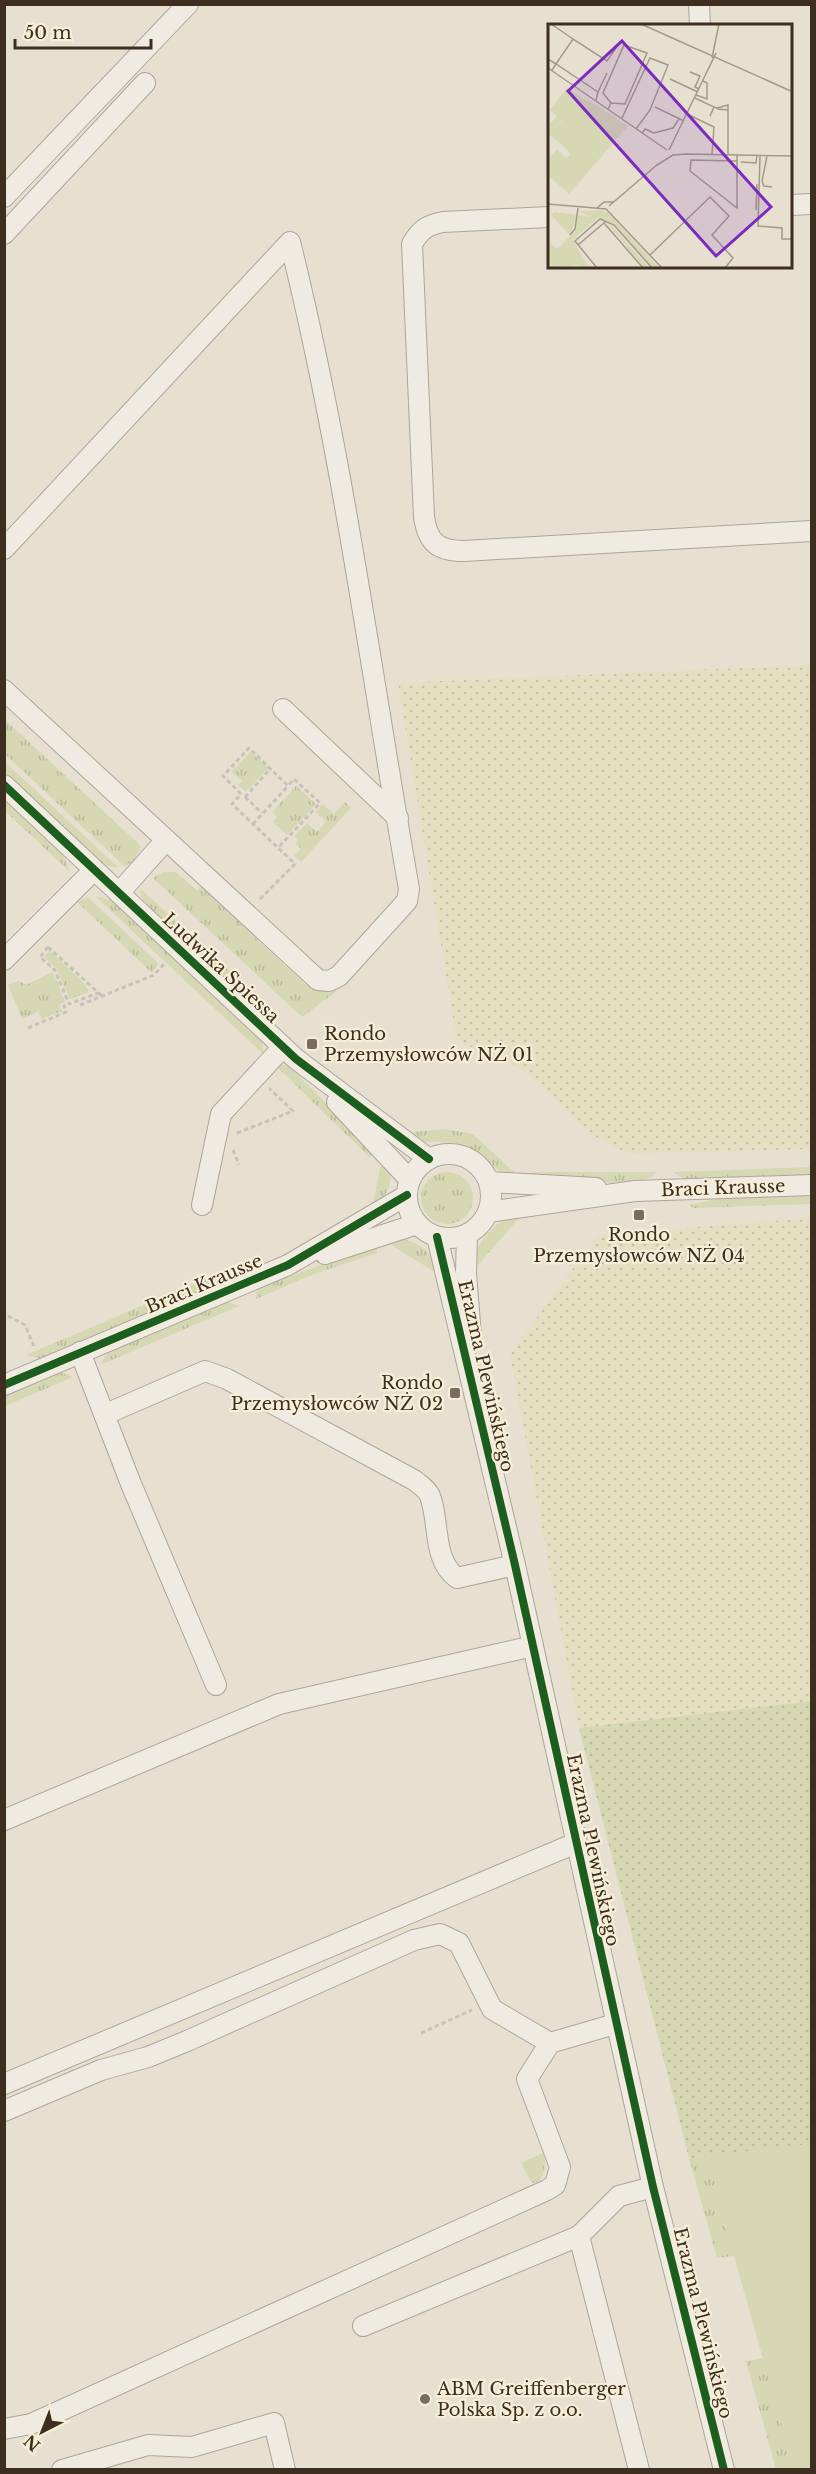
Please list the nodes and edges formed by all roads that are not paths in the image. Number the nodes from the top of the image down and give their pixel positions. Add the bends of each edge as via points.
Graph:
1 (188, 4) edge
2 (699, 4) edge
3 (700, 24) edge
4 (145, 83) dead end
5 (4, 197) edge
6 (812, 204) edge
7 (792, 205) edge
8 (548, 217) edge
9 (4, 234) edge
10 (812, 531) edge
11 (4, 549) edge
12 (4, 690) edge
13 (283, 709) dead end
14 (4, 785) edge
15 (398, 818) junction
16 (166, 840) junction
17 (94, 870) junction
18 (119, 893) junction
19 (4, 960) edge
20 (290, 1053) junction
21 (429, 1159) junction
22 (489, 1182) junction
23 (812, 1185) edge
24 (408, 1188) junction
25 (635, 1191) junction
26 (202, 1205) dead end
27 (488, 1212) junction
28 (417, 1224) junction
29 (467, 1234) junction
30 (437, 1237) junction
31 (288, 1265) junction
32 (80, 1352) junction
33 (4, 1385) edge
34 (476, 1395) junction
35 (106, 1414) junction
36 (515, 1565) junction
37 (533, 1646) junction
38 (216, 1685) dead end
39 (4, 1820) edge
40 (576, 1843) junction
41 (615, 2024) junction
42 (549, 2043) junction
43 (4, 2084) edge
44 (4, 2111) edge
45 (653, 2187) junction
46 (579, 2236) junction
47 (363, 2326) dead end
48 (4, 2428) edge
49 (62, 2469) edge
50 (285, 2469) edge
51 (639, 2469) edge
52 (724, 2469) edge

1 - 5 street
2 - 3 street
4 - 9 street
6 - 7 street
8 - 10 street via 443,222 429,225 412,244 424,517 430,539 442,549 464,551
11 - 15 street via 290,242 314,339 349,518
12 - 16 street
13 - 15 street
14 - 17 street, Ludwika Spiessa
15 - 16 street via 409,889 407,901 344,971 328,981 314,978
16 - 18 street
17 - 18 street, Ludwika Spiessa
17 - 19 street
18 - 20 street, Ludwika Spiessa
20 - 21 street, Ludwika Spiessa
20 - 24 street
20 - 26 street via 256,1076 221,1114
21 - 22 street via 449,1154 469,1159
21 - 24 street via 421,1164
22 - 25 street, Braci Krausse
22 - 27 street
23 - 25 street, Braci Krausse
24 - 28 street via 411,1215
24 - 31 street, Braci Krausse
25 - 27 street, Braci Krausse
27 - 29 street via 480,1225
28 - 30 street
28 - 31 street, Braci Krausse
29 - 30 street
29 - 34 street, Erazma Plewińskiego via 466,1273
30 - 34 street, Erazma Plewińskiego
31 - 32 street, Braci Krausse
32 - 33 street, Braci Krausse
32 - 35 street
34 - 36 street, Erazma Plewińskiego
35 - 36 street via 205,1371 227,1379 414,1480 430,1494 447,1571 457,1578
35 - 38 street via 131,1484
36 - 37 street, Erazma Plewińskiego
37 - 39 street via 279,1704
37 - 40 street, Erazma Plewińskiego
40 - 41 street, Erazma Plewińskiego
40 - 43 street
41 - 42 street
41 - 45 street, Erazma Plewińskiego
42 - 44 street via 492,2009 459,1943 440,1934 414,1940 168,2049 101,2070
42 - 48 street via 527,2079 561,2167 555,2185 31,2424
45 - 46 street via 619,2196
45 - 52 street, Erazma Plewińskiego
46 - 47 street
46 - 51 street
49 - 50 street via 148,2445 192,2447 274,2423

